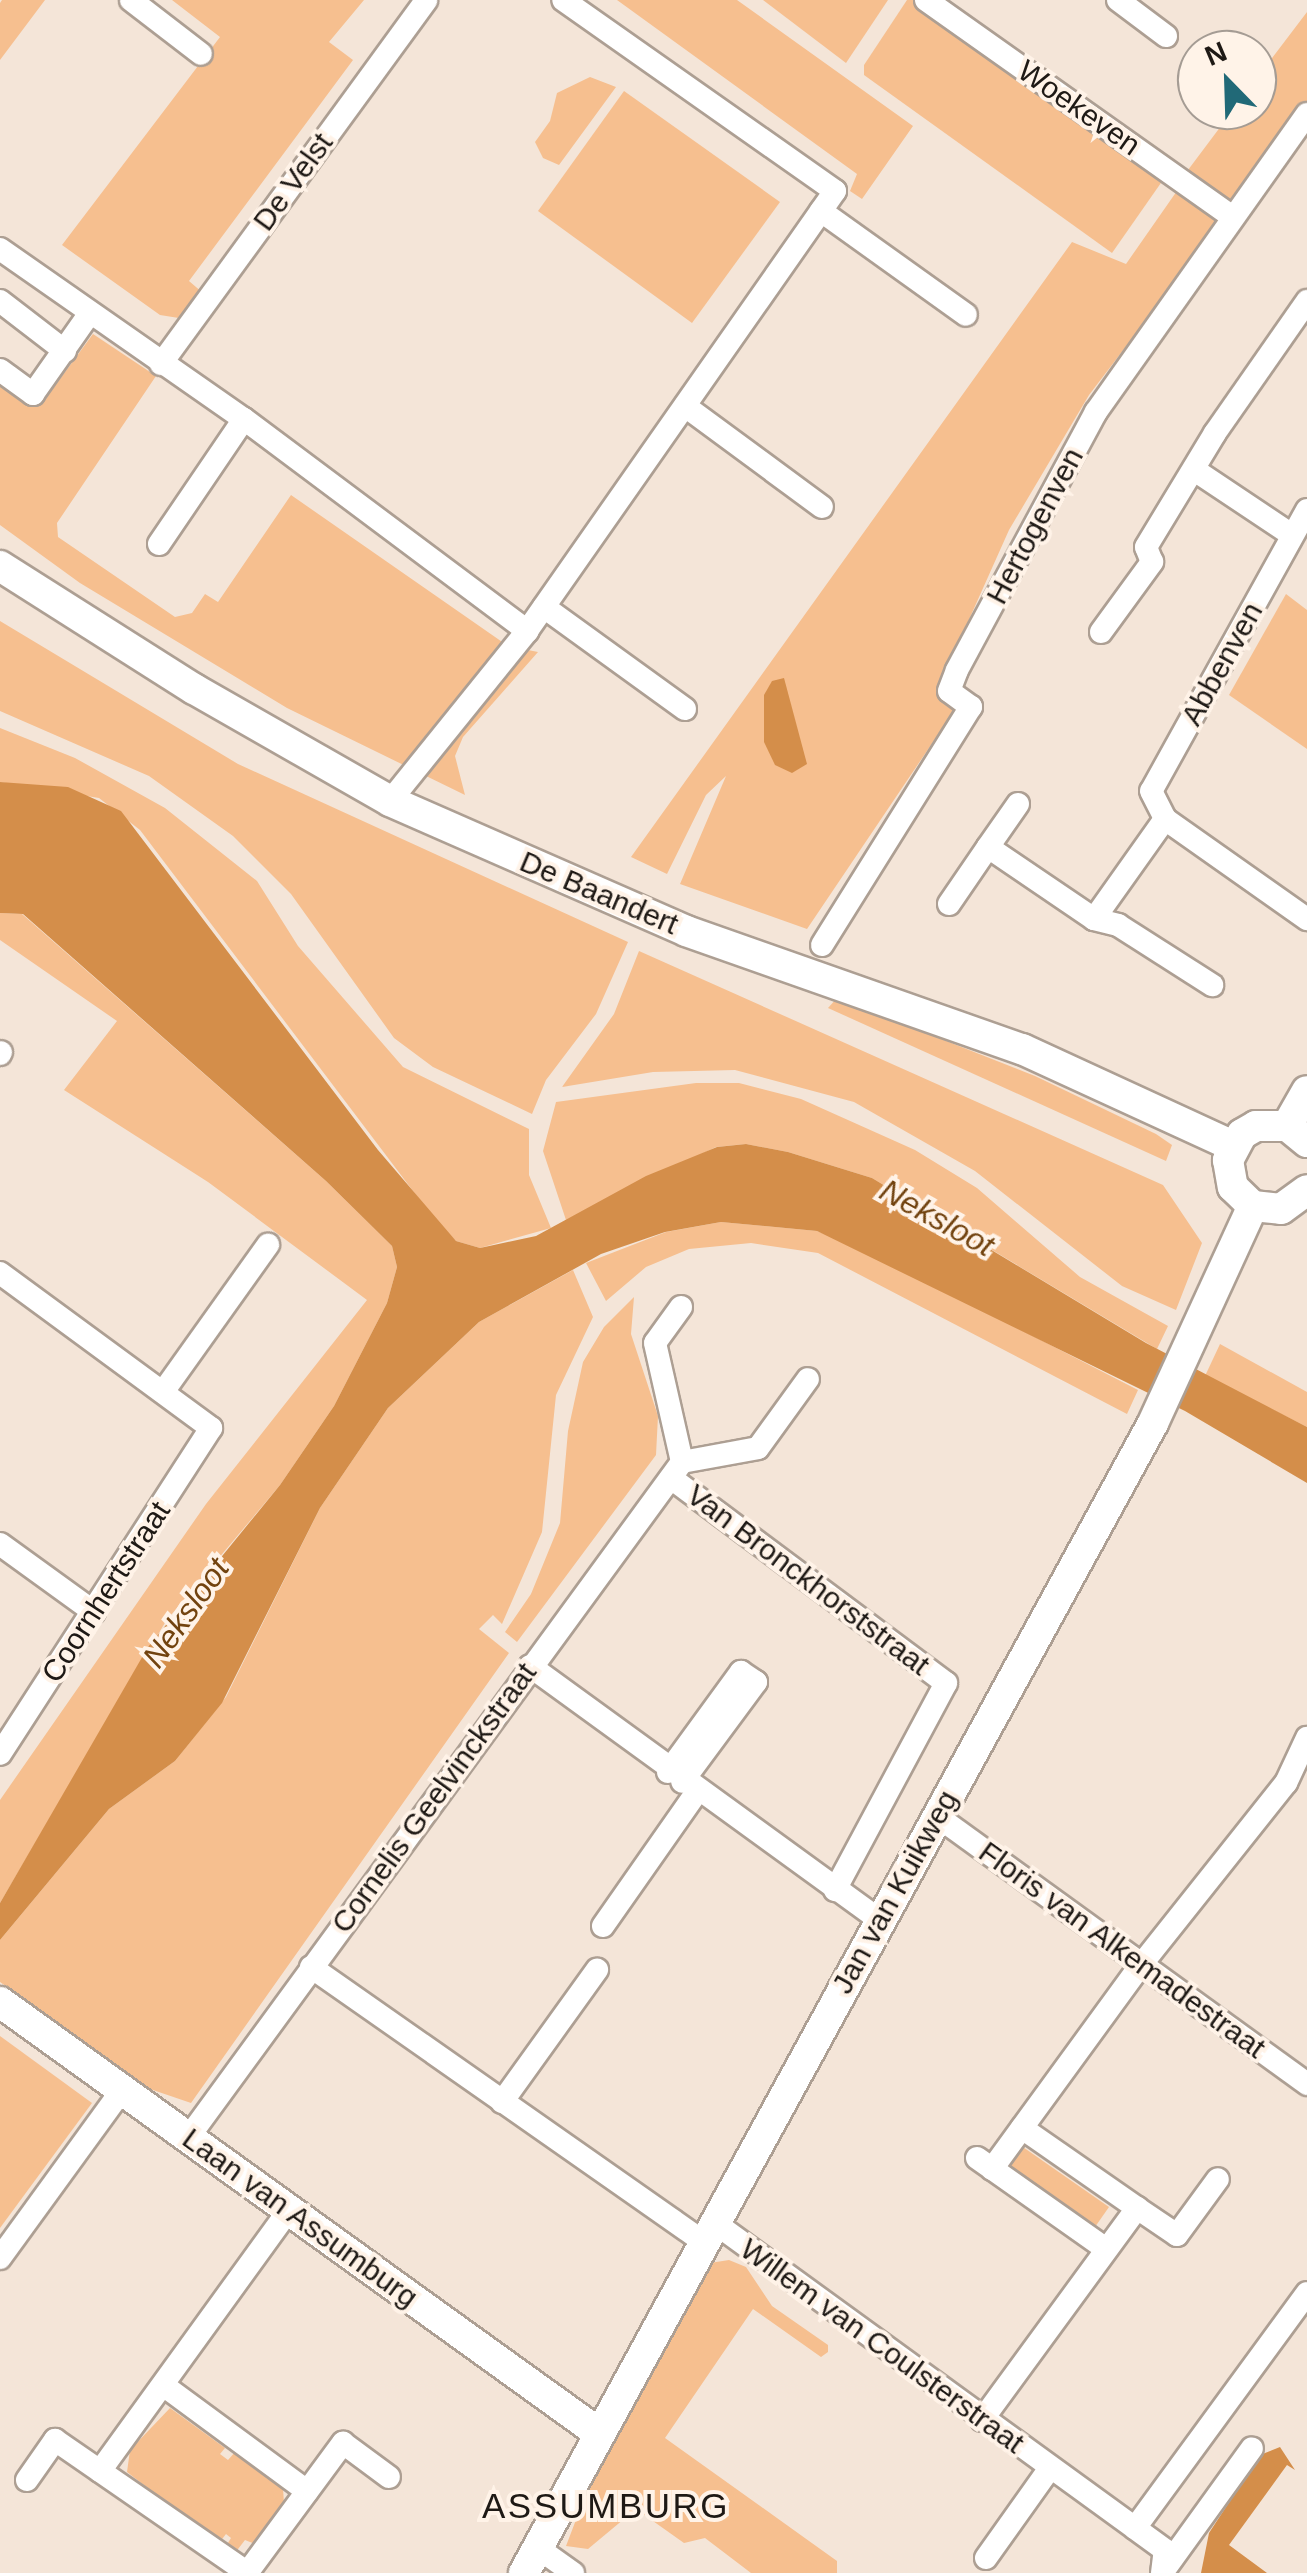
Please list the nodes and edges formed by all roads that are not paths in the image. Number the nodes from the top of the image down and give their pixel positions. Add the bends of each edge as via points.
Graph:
1 (130, 0) edge
2 (426, 0) edge
3 (564, 0) edge
4 (926, 0) edge
5 (1118, 0) edge
6 (1166, 36) dead end
7 (201, 54) dead end
8 (1307, 114) edge
9 (821, 211) junction
10 (1233, 217) junction
11 (0, 249) edge
12 (0, 301) edge
13 (1307, 301) edge
14 (90, 313) junction
15 (966, 315) dead end
16 (65, 351) junction
17 (161, 364) junction
18 (0, 370) edge
19 (685, 406) junction
20 (244, 419) junction
21 (1196, 471) junction
22 (822, 507) dead end
23 (1307, 510) edge
24 (1292, 535) junction
25 (159, 544) dead end
26 (0, 566) edge
27 (544, 607) junction
28 (527, 632) junction
29 (1101, 632) dead end
30 (685, 709) dead end
31 (390, 801) junction
32 (1018, 804) dead end
33 (1165, 819) junction
34 (988, 847) junction
35 (949, 904) dead end
36 (1094, 919) junction
37 (1307, 920) edge
38 (822, 945) dead end
39 (1212, 985) dead end
40 (1307, 1091) edge
41 (1297, 1134) edge
42 (1232, 1146) junction
43 (1307, 1190) edge
44 (1252, 1206) junction
45 (268, 1244) dead end
46 (0, 1273) edge
47 (681, 1307) dead end
48 (808, 1380) dead end
49 (163, 1392) junction
50 (676, 1470) junction
51 (0, 1544) edge
52 (94, 1612) junction
53 (530, 1666) junction
54 (946, 1683) joint
55 (1307, 1738) edge
56 (0, 1754) edge
57 (682, 1782) junction
58 (1297, 1788) edge
59 (937, 1816) junction
60 (835, 1890) junction
61 (879, 1920) junction
62 (604, 1926) dead end
63 (1141, 1966) junction
64 (311, 1967) junction
65 (597, 1970) dead end
66 (0, 2002) edge
67 (1307, 2084) edge
68 (122, 2090) junction
69 (502, 2102) junction
70 (1022, 2128) junction
71 (188, 2138) junction
72 (1218, 2178) dead end
73 (1137, 2208) junction
74 (290, 2210) junction
75 (710, 2233) junction
76 (1106, 2249) junction
77 (0, 2258) edge
78 (1307, 2292) edge
79 (163, 2385) junction
80 (982, 2420) junction
81 (600, 2434) junction
82 (1252, 2448) dead end
83 (1050, 2468) junction
84 (100, 2470) junction
85 (389, 2476) dead end
86 (27, 2480) dead end
87 (307, 2491) junction
88 (1135, 2528) junction
89 (986, 2558) dead end
90 (531, 2560) edge
91 (1165, 2570) edge
92 (247, 2573) edge
93 (573, 2573) edge

1 - 7 street
2 - 17 street, De Velst
3 - 9 street via 835,191
4 - 10 street, Woekeven
5 - 6 street
8 - 10 street, Hertogenven
9 - 15 street
9 - 19 street
10 - 38 street, Hertogenven via 1096,412 948,691 971,706
11 - 14 street
12 - 16 street
13 - 21 street
14 - 16 street
14 - 17 street
16 - 18 street via 33,394
17 - 20 street
19 - 22 street
19 - 27 street
20 - 25 street
20 - 28 street
21 - 24 street
21 - 29 street via 1146,547 1152,562
23 - 24 street, Abbenven
24 - 33 street, Abbenven via 1151,791
26 - 31 street, De Baandert via 194,690
27 - 28 street
27 - 30 street
28 - 31 street
31 - 42 street, De Baandert via 686,931 1022,1050
32 - 34 street
33 - 36 street
33 - 37 street
34 - 35 street
34 - 36 street
36 - 39 street via 1118,925
40 - 41 street
41 - 42 street via 1256,1126
42 - 44 street via 1228,1174
43 - 44 street via 1281,1208
44 - 59 street, Jan van Kuikweg via 1190,1351
45 - 49 street
46 - 49 street
47 - 50 street, Van Bronckhorststraat via 655,1343
48 - 50 street, Van Bronckhorststraat via 758,1448
49 - 52 street, Coornhertstraat via 211,1428
50 - 53 street, Cornelis Geelvinckstraat
50 - 54 street, Van Bronckhorststraat
51 - 52 street
52 - 56 street, Coornhertstraat
53 - 57 street
53 - 64 street, Cornelis Geelvinckstraat
54 - 60 street, Jan van Kuikweg
55 - 58 street
57 - 60 street
57 - 62 street
58 - 63 street
59 - 61 street, Jan van Kuikweg
59 - 63 street, Floris van Alkemadestraat
60 - 61 street
61 - 75 street, Jan van Kuikweg
63 - 67 street, Floris van Alkemadestraat
63 - 70 street
64 - 69 street, Willem van Coulsterstraat
64 - 71 street, Cornelis Geelvinckstraat
65 - 69 street
66 - 68 street, Laan van Assumburg
68 - 71 street, Laan van Assumburg
68 - 77 street
69 - 75 street, Willem van Coulsterstraat
70 - 73 street
70 - 76 street via 984,2163
71 - 74 street, Laan van Assumburg
72 - 73 street via 1177,2234
73 - 76 street
74 - 79 street
74 - 81 street, Laan van Assumburg
75 - 80 street, Willem van Coulsterstraat
75 - 81 street, Jan van Kuikweg
76 - 80 street
78 - 88 street
79 - 84 street
79 - 87 street
80 - 83 street, Willem van Coulsterstraat
81 - 90 street, Jan van Kuikweg
82 - 91 street
83 - 88 street, Willem van Coulsterstraat
83 - 89 street, Willem van Coulsterstraat
84 - 86 street via 55,2440
84 - 92 street
85 - 87 street via 343,2443
87 - 92 street
88 - 91 street, Willem van Coulsterstraat via 1165,2550
90 - 93 street

